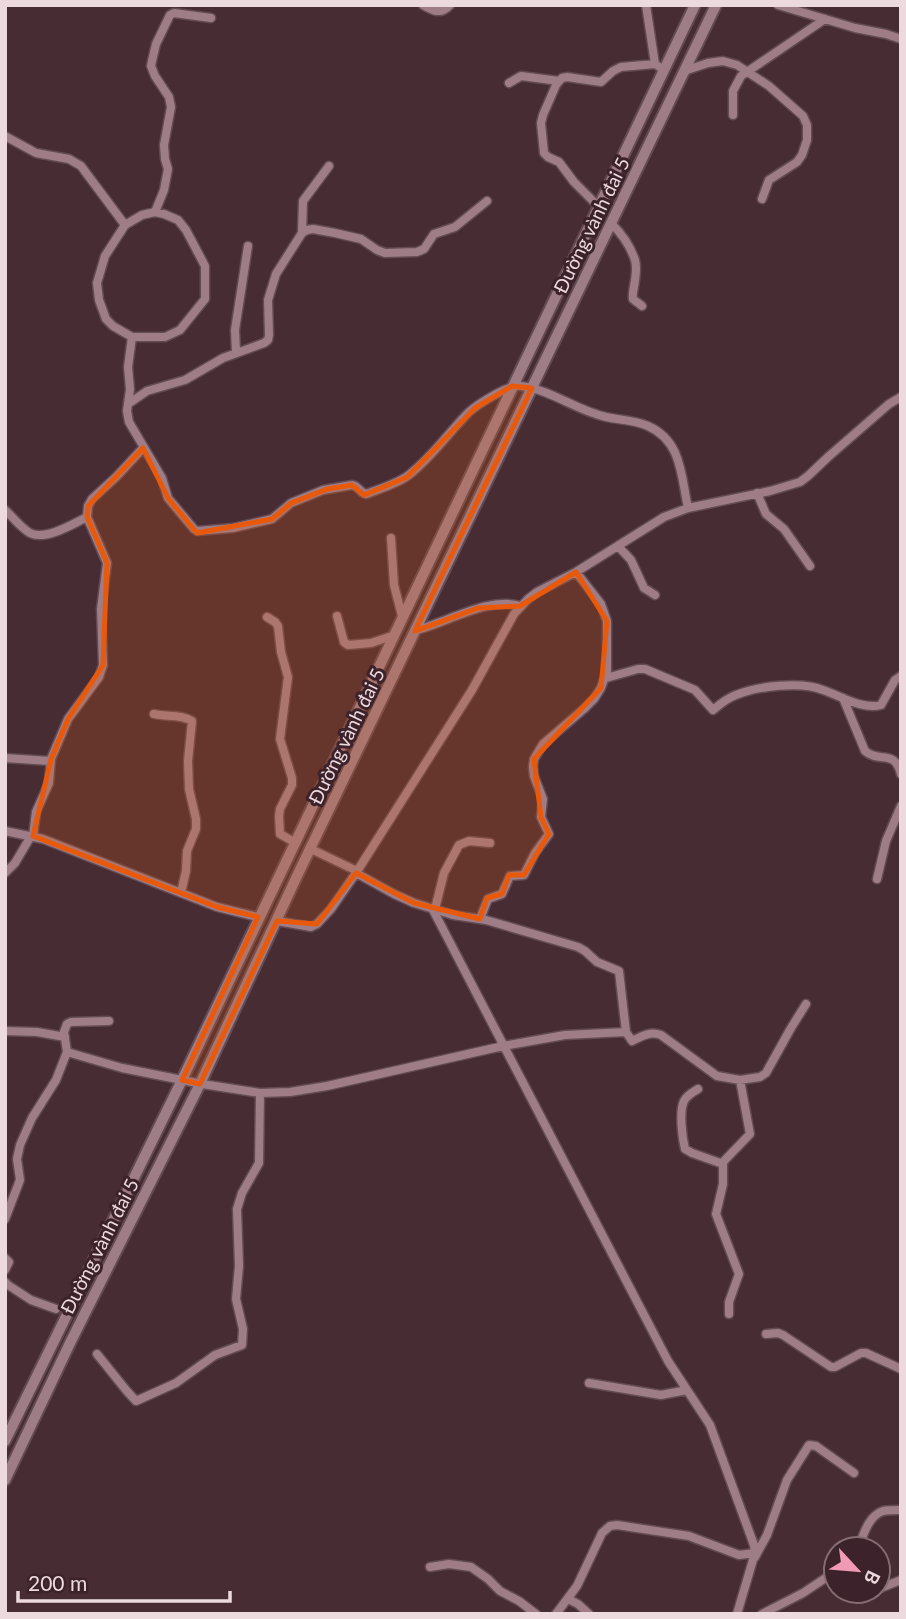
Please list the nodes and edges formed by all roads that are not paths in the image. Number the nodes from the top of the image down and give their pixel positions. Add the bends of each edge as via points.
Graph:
1 (423, 5) edge
2 (450, 5) edge
3 (646, 5) edge
4 (695, 5) edge
5 (716, 5) edge
6 (778, 5) edge
7 (211, 18) dead end
8 (825, 19) junction
9 (901, 39) edge
10 (659, 67) junction
11 (684, 71) junction
12 (747, 72) junction
13 (559, 81) junction
14 (509, 83) dead end
15 (733, 116) dead end
16 (5, 136) edge
17 (329, 166) dead end
18 (762, 199) dead end
19 (487, 201) dead end
20 (598, 206) junction
21 (155, 212) junction
22 (611, 223) junction
23 (125, 225) junction
24 (302, 233) junction
25 (248, 246) dead end
26 (642, 306) dead end
27 (132, 337) junction
28 (236, 352) junction
29 (512, 386) junction
30 (532, 388) junction
31 (901, 397) edge
32 (128, 404) junction
33 (143, 448) junction
34 (757, 493) junction
35 (688, 508) junction
36 (5, 510) edge
37 (87, 517) junction
38 (391, 538) dead end
39 (618, 546) junction
40 (810, 566) dead end
41 (576, 572) junction
42 (655, 595) dead end
43 (520, 606) junction
44 (337, 616) dead end
45 (402, 616) junction
46 (267, 617) dead end
47 (416, 630) junction
48 (392, 636) junction
49 (901, 677) edge
50 (606, 678) junction
51 (842, 698) junction
52 (154, 714) dead end
53 (5, 758) edge
54 (50, 761) junction
55 (901, 774) edge
56 (901, 806) edge
57 (5, 831) edge
58 (32, 836) junction
59 (294, 842) junction
60 (490, 843) dead end
61 (311, 849) junction
62 (356, 872) junction
63 (5, 873) edge
64 (877, 879) dead end
65 (181, 893) junction
66 (433, 909) junction
67 (258, 917) junction
68 (480, 919) junction
69 (276, 921) junction
70 (806, 1004) dead end
71 (109, 1021) dead end
72 (5, 1031) edge
73 (626, 1032) junction
74 (65, 1037) junction
75 (503, 1046) junction
76 (66, 1052) junction
77 (182, 1080) junction
78 (740, 1080) junction
79 (200, 1084) junction
80 (698, 1089) dead end
81 (260, 1093) junction
82 (723, 1164) junction
83 (5, 1219) edge
84 (5, 1258) edge
85 (5, 1270) edge
86 (5, 1282) edge
87 (56, 1309) dead end
88 (729, 1314) dead end
89 (57, 1334) junction
90 (766, 1334) dead end
91 (71, 1341) junction
92 (97, 1354) dead end
93 (901, 1369) edge
94 (589, 1384) dead end
95 (687, 1390) junction
96 (5, 1441) edge
97 (854, 1473) dead end
98 (5, 1480) edge
99 (901, 1510) edge
100 (864, 1535) edge
101 (755, 1555) junction
102 (430, 1567) dead end
103 (822, 1580) edge
104 (568, 1599) junction
105 (536, 1614) edge
106 (556, 1614) edge
107 (589, 1614) edge
108 (737, 1614) edge
109 (762, 1614) edge

1 - 2 street via 443,11
3 - 10 street
4 - 10 main road, Đường vành đai 5
5 - 11 main road, Đường vành đai 5
6 - 8 street
7 - 21 street via 174,13 156,44 151,66 171,107 164,145 168,169
8 - 9 street
8 - 12 street
10 - 13 street via 616,68 601,82 567,77
10 - 20 main road, Đường vành đai 5
11 - 12 street via 723,61
11 - 22 main road, Đường vành đai 5
12 - 15 street via 733,91
12 - 18 street via 783,98 807,125 802,155 769,180
13 - 14 street via 520,76
13 - 20 street via 541,119 544,153 561,164
16 - 23 street via 36,153 81,166
17 - 24 street via 303,201
19 - 24 street via 455,227 434,234 417,252 385,253 361,239 313,229
20 - 29 main road, Đường vành đai 5
21 - 23 street
21 - 27 street via 178,220 186,230 205,265 205,299 174,334
22 - 26 street via 626,239 635,261 632,295
22 - 30 main road, Đường vành đai 5
23 - 27 street via 105,256 97,283 106,319
24 - 28 street via 276,274 268,300 268,340
25 - 28 street
27 - 32 street
28 - 32 street
29 - 30 street
29 - 33 street via 470,412 407,477 366,494 352,485 323,490 291,503 272,519 233,528 194,529 168,498 162,478
29 - 45 main road, Đường vành đai 5
30 - 35 street via 659,432 675,449
30 - 47 main road, Đường vành đai 5
31 - 34 street via 800,482
32 - 33 street via 127,417
33 - 37 street via 92,499
34 - 35 street
34 - 40 street via 766,514 784,529
35 - 39 street
36 - 37 street via 27,532 41,536
37 - 54 street via 107,563 101,609 103,666 68,719
38 - 45 street via 394,585
39 - 41 street
39 - 42 street via 631,560 644,588
41 - 43 street
41 - 50 street via 605,612
43 - 47 street via 508,603 478,608
43 - 62 street via 478,681
44 - 48 street via 348,645
45 - 48 main road, Đường vành đai 5
46 - 59 street via 278,626 288,677 281,739 292,785 278,816 280,834
47 - 61 main road, Đường vành đai 5
48 - 59 main road, Đường vành đai 5
49 - 51 street via 881,705
50 - 51 street via 645,669 695,690 713,710 735,695 778,686 818,688
50 - 68 street via 594,699 538,751 534,776 543,799 541,817 550,834 524,874 510,876 502,894 488,899
51 - 55 street via 865,751 890,757
52 - 65 street via 192,721 188,761 196,820
53 - 54 street
54 - 58 street via 49,783
56 - 64 street
57 - 58 street
58 - 63 street
58 - 65 street
59 - 67 main road, Đường vành đai 5
60 - 66 street via 459,845
61 - 62 street
61 - 69 main road, Đường vành đai 5
62 - 66 street
62 - 69 street via 317,924 305,927
65 - 67 street
66 - 68 street
66 - 75 street
67 - 77 main road, Đường vành đai 5
68 - 73 street via 576,946 619,971
69 - 79 main road, Đường vành đai 5
70 - 78 street via 766,1073
71 - 74 street via 71,1022 65,1027
72 - 74 street
73 - 75 street via 565,1035
73 - 78 street via 632,1041 649,1033 661,1035 717,1076
74 - 76 street
75 - 81 street via 327,1086
75 - 95 street
76 - 77 street
76 - 83 street via 20,1145 20,1180
77 - 79 street
77 - 89 main road, Đường vành đai 5
78 - 82 street via 750,1134
79 - 81 street
79 - 91 main road, Đường vành đai 5
80 - 82 street via 683,1102 685,1149
81 - 92 street via 259,1163 237,1209 236,1299 242,1345 136,1401
82 - 88 street via 716,1214 739,1274
84 - 85 street via 9,1262
86 - 87 street via 31,1300
89 - 91 main road
89 - 96 main road, Đường vành đai 5
90 - 93 street via 783,1335 831,1367 866,1353
91 - 98 main road, Đường vành đai 5
94 - 95 street via 661,1395
95 - 101 street via 710,1425
97 - 101 street via 809,1445 786,1480
99 - 100 street via 878,1514
101 - 104 street via 739,1555 690,1536 610,1526
101 - 108 street
102 - 105 street via 471,1567
103 - 109 street
104 - 106 street
104 - 107 street

